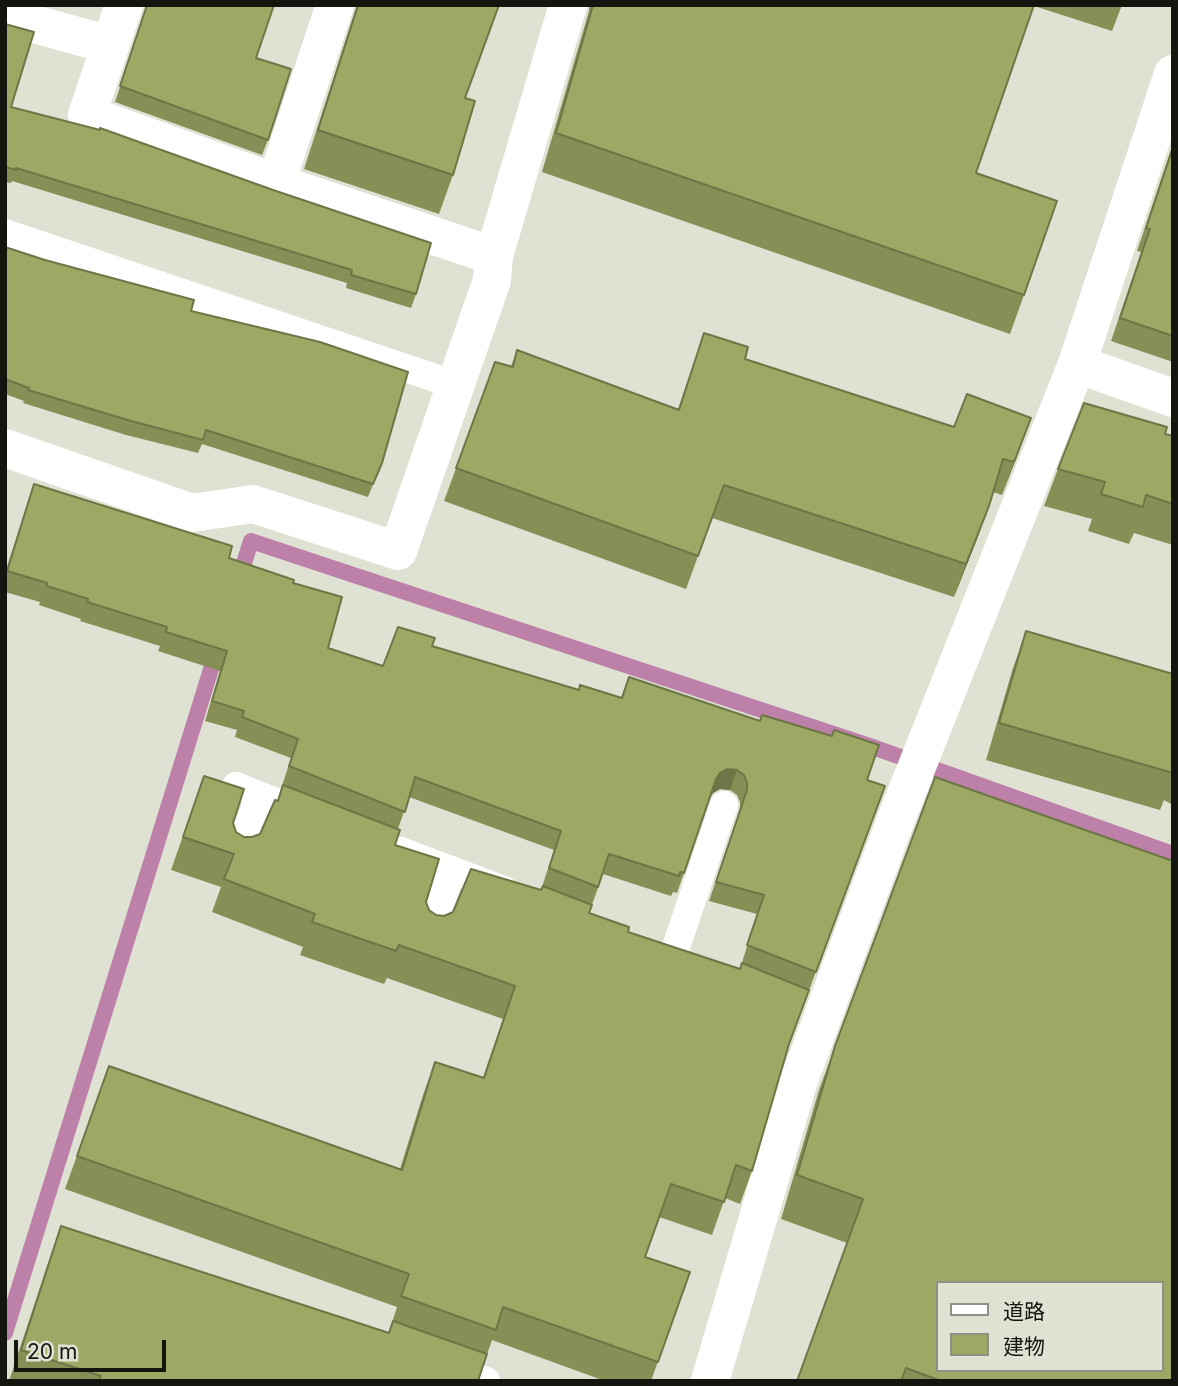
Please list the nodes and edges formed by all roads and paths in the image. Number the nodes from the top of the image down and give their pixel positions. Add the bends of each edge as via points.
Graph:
1 (124, 5) edge
2 (335, 5) edge
3 (568, 5) edge
4 (5, 16) edge
5 (110, 45) junction
6 (1173, 74) edge
7 (276, 183) junction
8 (5, 233) edge
9 (495, 256) junction
10 (1077, 364) junction
11 (456, 385) junction
12 (1173, 398) edge
13 (5, 448) edge
14 (724, 805) dead end
15 (337, 826) edge
16 (375, 841) edge
17 (237, 854) edge
18 (452, 870) junction
19 (530, 901) edge
20 (430, 933) edge
21 (672, 956) edge
22 (421, 1357) edge
23 (486, 1381) edge
24 (710, 1381) edge

1 - 5 street
2 - 7 street
3 - 9 street
4 - 5 street
5 - 7 street via 87,115
6 - 10 street
7 - 9 street
8 - 11 lane
9 - 11 street via 492,280
10 - 12 street
10 - 24 street via 898,814 811,1010 798,1083
11 - 13 street via 398,551 253,504 192,513
14 - 21 lane
15 - 17 lane via 248,791
16 - 18 lane
18 - 19 lane
18 - 20 lane
22 - 23 lane

